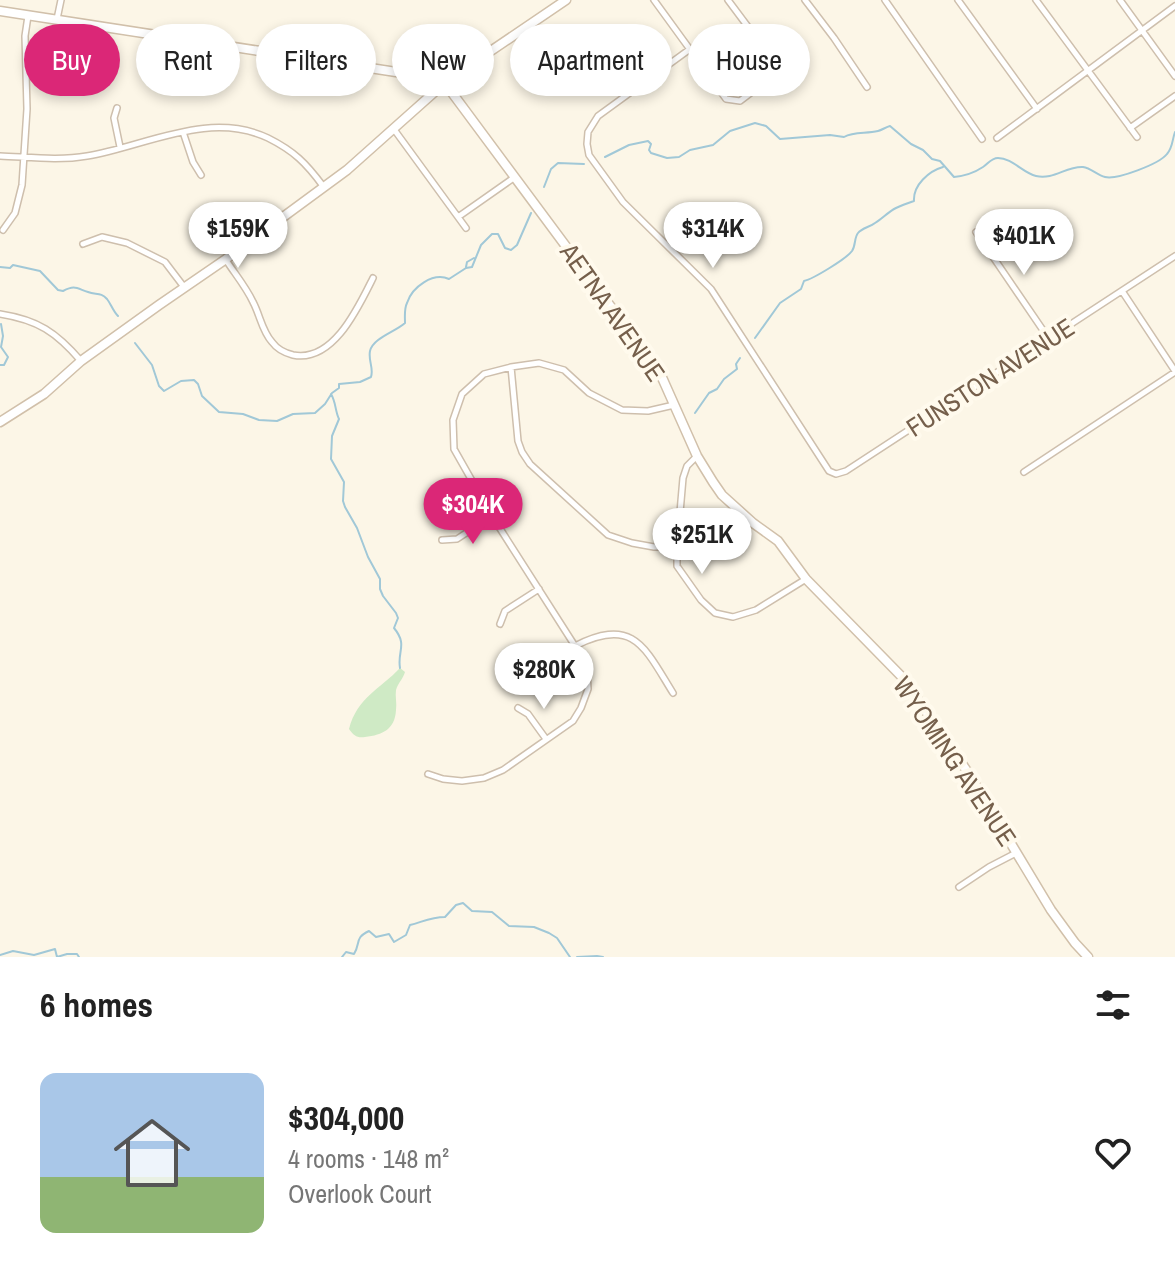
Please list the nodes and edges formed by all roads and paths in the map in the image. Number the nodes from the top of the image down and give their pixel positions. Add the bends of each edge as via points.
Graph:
1 (61, 0) edge
2 (566, 0) edge
3 (654, 0) edge
4 (728, 0) edge
5 (805, 0) edge
6 (886, 0) edge
7 (958, 0) edge
8 (1036, 0) edge
9 (1120, 0) edge
10 (1175, 6) edge
11 (0, 11) edge
12 (28, 15) junction
13 (57, 19) junction
14 (746, 24) edge
15 (1142, 30) junction
16 (688, 46) edge
17 (494, 49) edge
18 (688, 50) edge
19 (392, 71) edge
20 (1088, 71) junction
21 (1175, 76) edge
22 (867, 87) dead end
23 (430, 96) edge
24 (455, 96) edge
25 (724, 96) edge
26 (747, 96) edge
27 (1175, 96) edge
28 (117, 108) dead end
29 (1037, 109) junction
30 (393, 128) junction
31 (1130, 128) junction
32 (183, 132) junction
33 (1137, 137) dead end
34 (997, 138) dead end
35 (982, 139) dead end
36 (120, 147) junction
37 (0, 156) edge
38 (24, 157) junction
39 (201, 175) dead end
40 (516, 177) junction
41 (323, 186) junction
42 (458, 217) junction
43 (466, 228) dead end
44 (3, 230) dead end
45 (976, 232) dead end
46 (83, 244) dead end
47 (1175, 256) edge
48 (226, 259) junction
49 (373, 278) dead end
50 (184, 287) junction
51 (1122, 291) junction
52 (0, 314) edge
53 (1049, 339) junction
54 (81, 361) junction
55 (511, 367) junction
56 (1175, 372) edge
57 (675, 405) junction
58 (0, 422) edge
59 (697, 456) junction
60 (1024, 472) dead end
61 (492, 516) junction
62 (442, 540) dead end
63 (677, 547) junction
64 (806, 579) junction
65 (539, 589) junction
66 (500, 624) dead end
67 (575, 646) junction
68 (673, 693) dead end
69 (518, 708) dead end
70 (546, 739) junction
71 (428, 774) dead end
72 (1017, 853) junction
73 (959, 887) dead end
74 (1088, 957) edge

1 - 13 street
2 - 17 street
3 - 16 street
4 - 14 street
5 - 22 street
6 - 35 street
7 - 29 street
8 - 20 street
9 - 15 street
10 - 15 street
11 - 12 street
12 - 13 street
12 - 38 street
13 - 19 street
15 - 20 street
15 - 21 street
18 - 53 street, FUNSTON AVENUE via 598,116 588,132 589,155 623,202 711,289 829,471 846,471
20 - 29 street
20 - 31 street
23 - 30 street
24 - 40 street, AETNA AVENUE
25 - 26 street via 740,101
27 - 31 street
28 - 36 street
29 - 34 street
30 - 41 street
30 - 42 street
31 - 33 street
32 - 36 street
32 - 39 street
32 - 41 street via 216,126 259,134 289,148
36 - 38 street via 87,156
37 - 38 street
38 - 44 street via 15,213
40 - 42 street
40 - 57 street, AETNA AVENUE via 660,373
41 - 48 street
42 - 43 street
45 - 53 street
46 - 50 street via 102,237 127,243 165,262
47 - 51 street, FUNSTON AVENUE
48 - 49 street via 273,343 297,356 319,353 333,342
48 - 50 street
50 - 54 street
51 - 53 street, FUNSTON AVENUE
51 - 56 street
52 - 54 street via 25,318 55,334
54 - 58 street via 44,394
55 - 57 street via 539,363 564,370 589,393 622,410
55 - 61 street via 484,374 462,394 453,420 454,449
55 - 63 street via 518,441 530,464 608,535
56 - 60 street
57 - 59 street, AETNA AVENUE
59 - 63 street via 683,478
59 - 64 street, AETNA AVENUE via 722,495 778,541
61 - 62 street via 457,539
61 - 65 street
63 - 64 street via 677,566 715,613 733,617 756,610
64 - 72 street, WYOMING AVENUE via 903,678
65 - 66 street via 505,611
65 - 67 street
67 - 68 street via 617,633 636,641
67 - 70 street via 587,671 588,689 573,721
69 - 70 street
70 - 71 street via 484,778 462,781
72 - 73 street
72 - 74 street, WYOMING AVENUE via 1051,910

